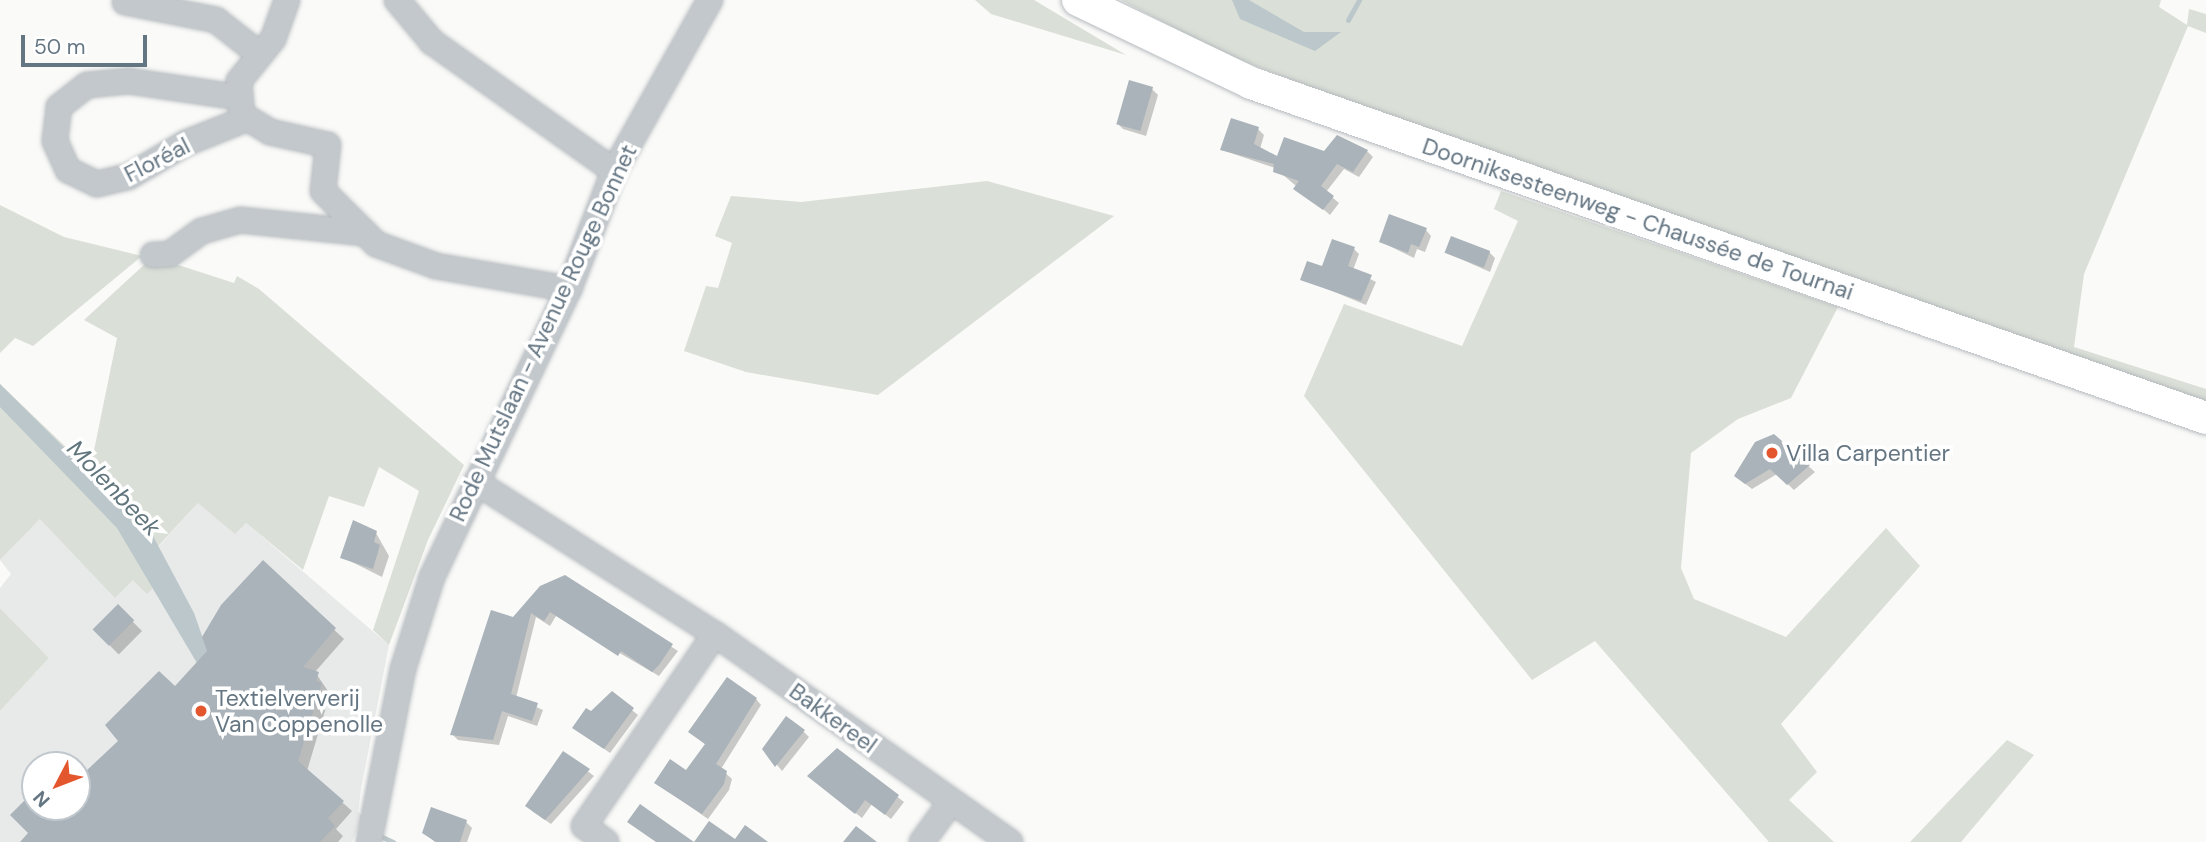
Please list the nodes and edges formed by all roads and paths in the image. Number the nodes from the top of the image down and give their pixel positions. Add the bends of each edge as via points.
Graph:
1 (287, 0) edge
2 (397, 0) edge
3 (710, 0) edge
4 (1078, 0) edge
5 (125, 2) dead end
6 (258, 53) junction
7 (242, 108) junction
8 (614, 171) junction
9 (365, 233) junction
10 (153, 255) dead end
11 (569, 289) junction
12 (2206, 418) edge
13 (476, 482) junction
14 (715, 634) junction
15 (951, 803) junction
16 (373, 830) edge
17 (606, 842) edge
18 (922, 842) edge
19 (1010, 842) edge

1 - 6 street via 273,40
2 - 8 street via 432,42
3 - 8 street, Rode Mutslaan - Avenue Rouge Bonnet
4 - 12 main road, Doorniksesteenweg - Chaussée de Tournai via 1251,83
5 - 6 street via 216,20
6 - 7 street via 239,81
7 - 7 street, Floréal via 129,81 87,85 59,107 55,141 68,170 97,184 128,177
7 - 9 street, Floréal via 270,132 328,145 323,191
8 - 11 street, Rode Mutslaan - Avenue Rouge Bonnet
9 - 10 street, Floréal via 240,220 202,232 170,254
9 - 11 street, Floréal via 410,259
11 - 13 street, Rode Mutslaan - Avenue Rouge Bonnet
13 - 14 street, Bakkereel
13 - 16 street, Rode Mutslaan - Avenue Rouge Bonnet via 432,577 403,669
14 - 15 street, Bakkereel
14 - 17 street via 584,826
15 - 18 street
15 - 19 street, Bakkereel

